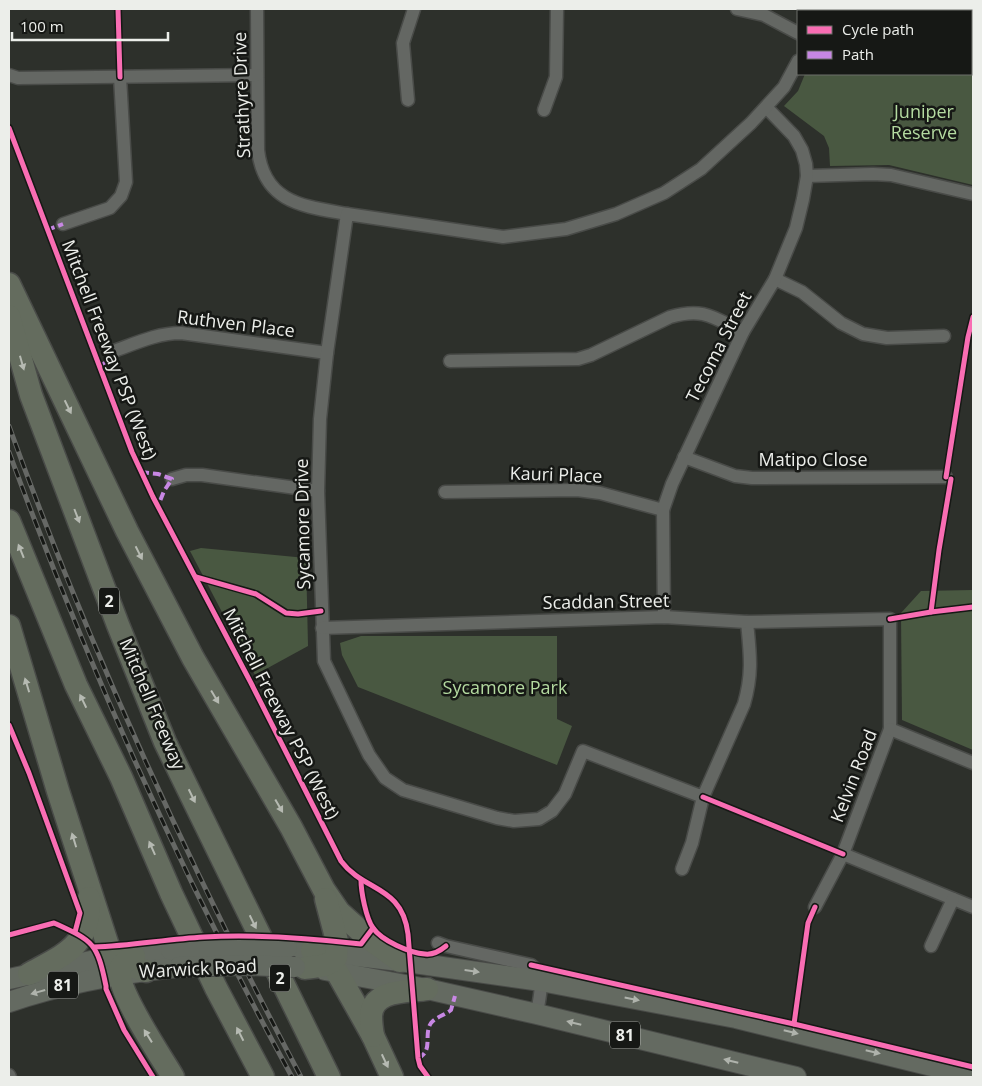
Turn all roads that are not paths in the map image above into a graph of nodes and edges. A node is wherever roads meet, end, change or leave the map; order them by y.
1 (257, 9) edge
2 (414, 9) edge
3 (557, 9) edge
4 (737, 9) edge
5 (797, 32) edge
6 (797, 63) edge
7 (9, 75) edge
8 (256, 75) junction
9 (120, 76) junction
10 (408, 100) dead end
11 (766, 107) junction
12 (544, 110) dead end
13 (807, 176) junction
14 (973, 194) edge
15 (346, 214) junction
16 (63, 224) dead end
17 (776, 279) junction
18 (9, 284) edge
19 (9, 316) edge
20 (743, 332) junction
21 (944, 336) dead end
22 (114, 351) dead end
23 (327, 353) junction
24 (450, 361) dead end
25 (684, 457) junction
26 (946, 477) dead end
27 (172, 479) dead end
28 (318, 491) junction
29 (445, 492) dead end
30 (663, 510) junction
31 (9, 521) edge
32 (664, 617) junction
33 (890, 619) joint
34 (747, 622) junction
35 (9, 626) edge
36 (322, 628) junction
37 (890, 729) junction
38 (973, 763) edge
39 (704, 797) junction
40 (843, 854) junction
41 (682, 870) dead end
42 (88, 887) junction
43 (324, 890) junction
44 (952, 899) junction
45 (815, 907) dead end
46 (973, 907) edge
47 (931, 946) dead end
48 (175, 959) junction
49 (400, 961) junction
50 (304, 962) junction
51 (335, 963) junction
52 (128, 964) junction
53 (441, 967) junction
54 (19, 976) edge
55 (541, 981) junction
56 (427, 989) junction
57 (9, 1002) edge
58 (537, 1014) junction
59 (373, 1036) junction
60 (933, 1072) edge
61 (973, 1076) edge
62 (173, 1077) edge
63 (263, 1077) edge
64 (329, 1077) edge
65 (392, 1077) edge
66 (796, 1077) edge

1 - 8 street, Strathyre Drive
2 - 10 street
3 - 12 street
4 - 5 street
6 - 11 street
7 - 9 street
8 - 9 street
8 - 15 street, Strathyre Drive
9 - 16 street
11 - 13 street, Tecoma Street
11 - 15 street
13 - 14 street
13 - 17 street, Tecoma Street
15 - 23 street, Sycamore Drive
17 - 20 street, Tecoma Street
17 - 21 street
18 -> 43 highway
19 -> 64 highway, Mitchell Freeway / 2
20 - 24 street
20 - 25 street, Tecoma Street
22 - 23 street, Ruthven Place
23 - 28 street, Sycamore Drive
25 - 26 street, Matipo Close
25 - 30 street, Tecoma Street
27 - 28 street
28 - 36 street, Sycamore Drive
29 - 30 street, Kauri Place
30 - 32 street, Tecoma Street
63 -> 31 highway
32 - 34 street, Scaddan Street
32 - 36 street, Scaddan Street
33 - 34 street, Scaddan Street
33 - 37 street, Kelvin Road
34 - 39 street
42 -> 35 highway
36 - 39 street, Sycamore Drive
37 - 38 street
37 - 40 street, Kelvin Road
39 - 41 street
40 - 44 street
40 - 45 street, Kelvin Road
42 - 52 highway
42 - 54 highway
43 - 49 highway
43 - 51 highway
44 - 46 street
44 - 47 street
48 - 50 main road, Warwick Road / 81, bridge
48 - 50 main road, Warwick Road / 81, bridge
48 - 52 main road, Warwick Road / 81
49 - 51 main road, 81
49 - 53 main road, 81
50 - 51 highway
51 - 56 main road, 81
51 - 59 highway
52 - 54 main road, Warwick Road / 81
52 -> 57 main road, Warwick Road / 81
62 -> 52 highway
53 -> 55 main road, 81
53 - 55 street
55 - 58 street
55 -> 60 main road, 81
56 - 58 main road, 81
56 - 59 highway
66 -> 58 main road, 81
59 -> 65 highway
60 - 61 main road, 81

